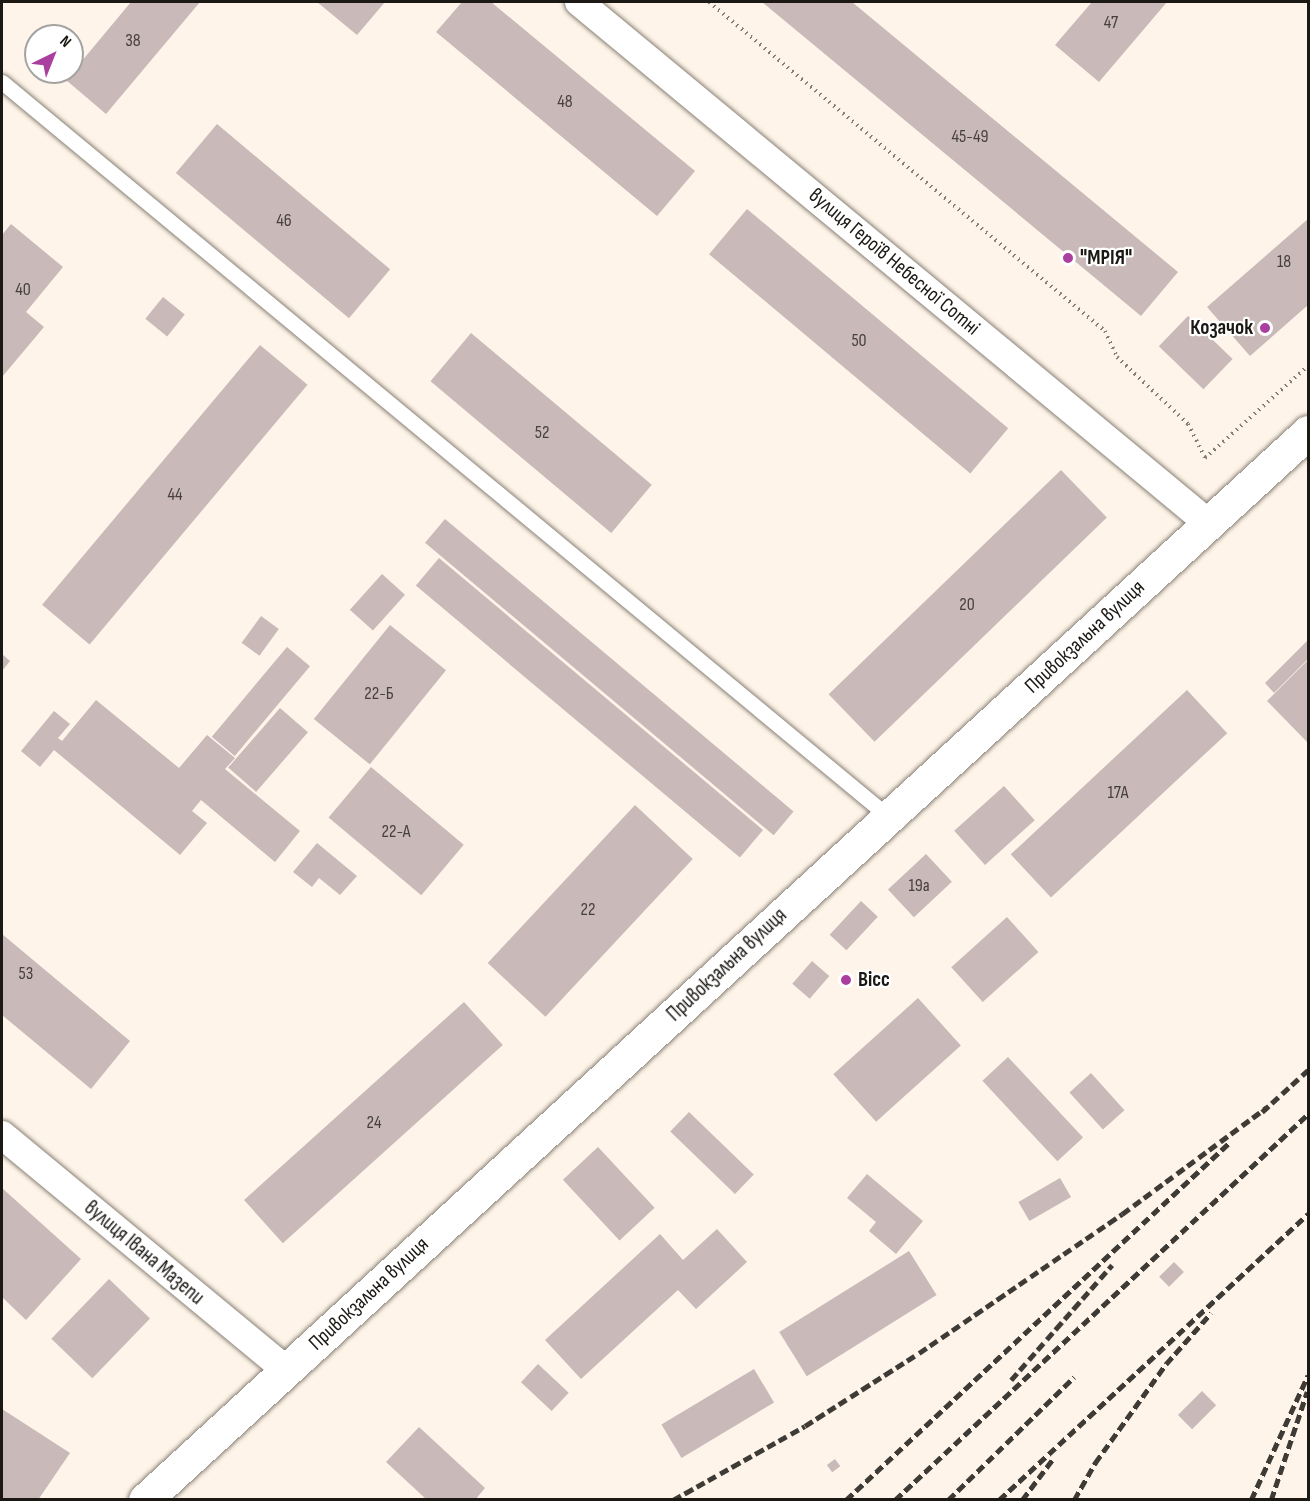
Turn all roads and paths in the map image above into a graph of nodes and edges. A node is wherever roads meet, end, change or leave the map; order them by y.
1 (579, 2) edge
2 (709, 2) edge
3 (2, 82) edge
4 (1308, 366) edge
5 (1308, 432) edge
6 (1208, 523) junction
7 (889, 817) junction
8 (2, 1135) edge
9 (286, 1370) junction
10 (145, 1500) edge

1 - 6 street, вулиця Героїв Небесної Сотні
2 - 4 path
3 - 7 lane
5 - 6 main road, Привокзальна вулиця
6 - 7 main road, Привокзальна вулиця
7 - 9 main road, Привокзальна вулиця
8 - 9 street, вулиця Івана Мазепи
9 - 10 main road, Привокзальна вулиця

